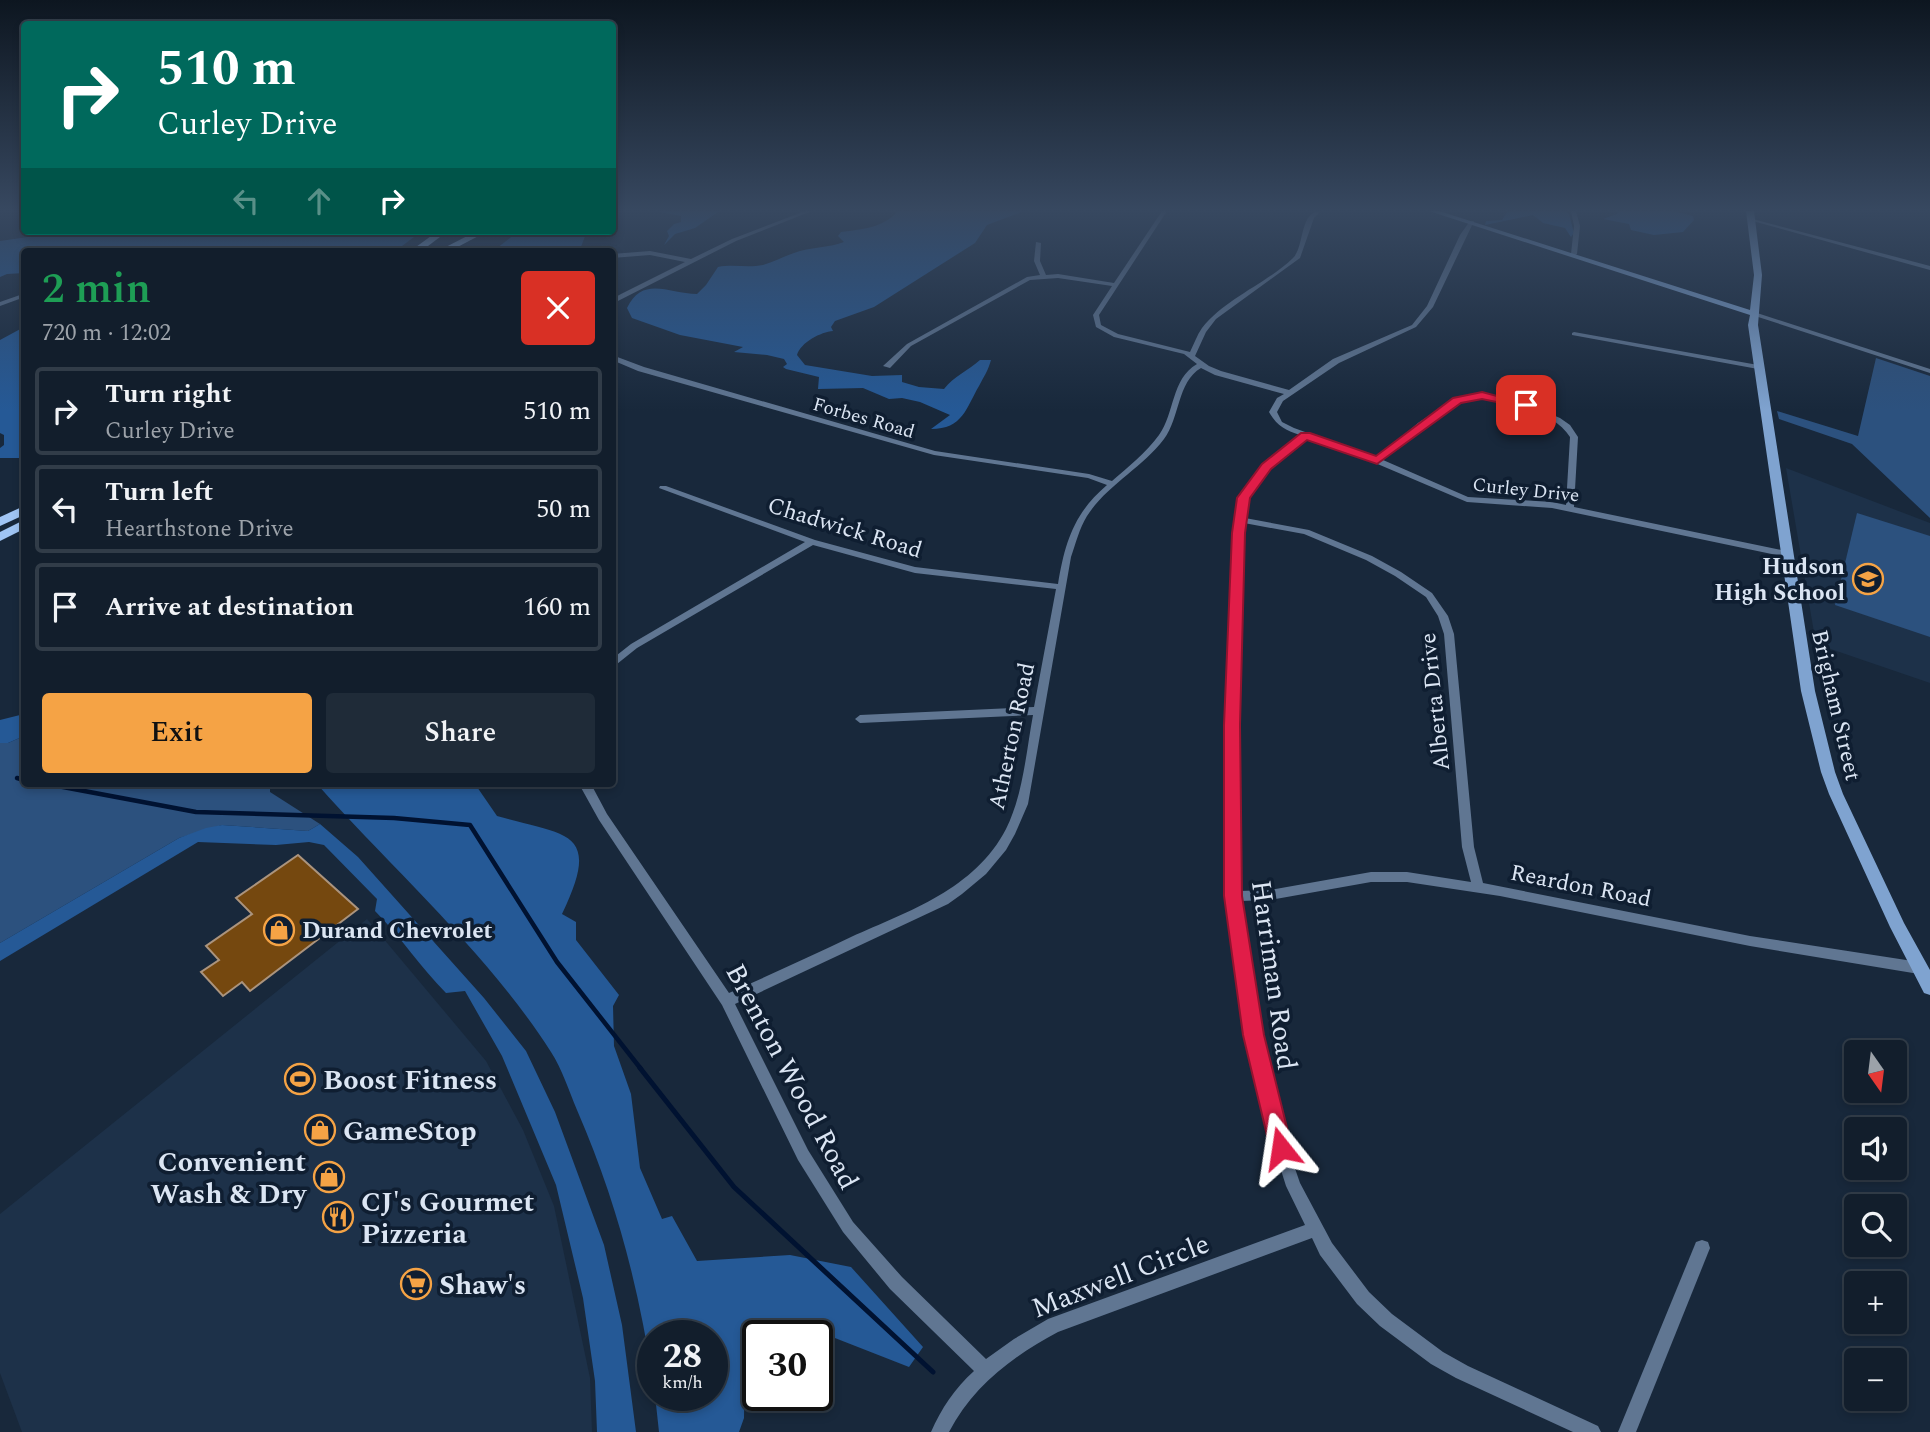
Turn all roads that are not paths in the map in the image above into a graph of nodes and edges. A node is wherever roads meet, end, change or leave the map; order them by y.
1 (659, 278) edge
2 (1033, 278) edge
3 (1064, 278) edge
4 (1121, 278) edge
5 (1269, 278) edge
6 (1443, 278) edge
7 (1645, 278) edge
8 (1756, 278) edge
9 (1116, 285) junction
10 (20, 297) dead end
11 (616, 300) edge
12 (1718, 302) junction
13 (0, 304) edge
14 (1755, 307) junction
15 (1753, 330) junction
16 (1574, 334) dead end
17 (1192, 356) junction
18 (616, 359) edge
19 (1202, 364) junction
20 (887, 366) dead end
21 (1759, 367) junction
22 (1930, 371) edge
23 (1290, 393) junction
24 (1305, 435) junction
25 (1377, 461) junction
26 (1113, 484) junction
27 (663, 488) dead end
28 (1570, 508) junction
29 (21, 512) edge
30 (1241, 520) junction
31 (0, 522) edge
32 (21, 526) edge
33 (0, 537) edge
34 (812, 542) junction
35 (1786, 554) junction
36 (1061, 587) junction
37 (616, 662) edge
38 (1039, 712) junction
39 (860, 719) dead end
40 (586, 787) edge
41 (1478, 887) junction
42 (1233, 896) junction
43 (1919, 968) junction
44 (1930, 987) edge
45 (727, 1002) junction
46 (1314, 1230) junction
47 (1702, 1248) dead end
48 (985, 1370) junction
49 (940, 1432) edge
50 (1592, 1432) edge
51 (1627, 1432) edge

1 - 11 street
2 - 20 street
3 - 9 street
4 - 9 street
5 - 17 street
6 - 23 street
7 - 12 street
8 - 14 street, Brigham Street
9 - 17 street
10 - 13 street
12 - 14 street
12 - 15 street
14 - 15 street, Brigham Street
14 - 22 street
15 - 21 street, Brigham Street
16 - 21 street
17 - 19 street
18 - 26 street, Forbes Road
19 - 23 street
19 - 26 street, Atherton Road
21 - 35 street, Brigham Street
23 - 24 street, Curley Drive
24 - 25 street, Curley Drive
24 - 30 street, Harriman Road
25 - 28 street, Curley Drive
25 - 28 street
26 - 36 street, Atherton Road
27 - 34 street, Chadwick Road
28 - 35 street, Curley Drive
29 - 31 main road
30 - 41 street, Alberta Drive
30 - 42 street, Harriman Road
32 - 33 main road
34 - 36 street, Chadwick Road
34 - 37 street
35 - 43 street, Brigham Street
36 - 38 street, Atherton Road
38 - 39 street
38 - 45 street, Atherton Road
40 - 45 street, Brenton Wood Road
41 - 42 street, Reardon Road
41 - 43 street, Reardon Road
42 - 46 street, Harriman Road
43 - 44 street, Brigham Street
45 - 48 street, Brenton Wood Road
46 - 48 street, Maxwell Circle
46 - 50 street, Harriman Road
47 - 51 street
48 - 49 street, Maxwell Circle

